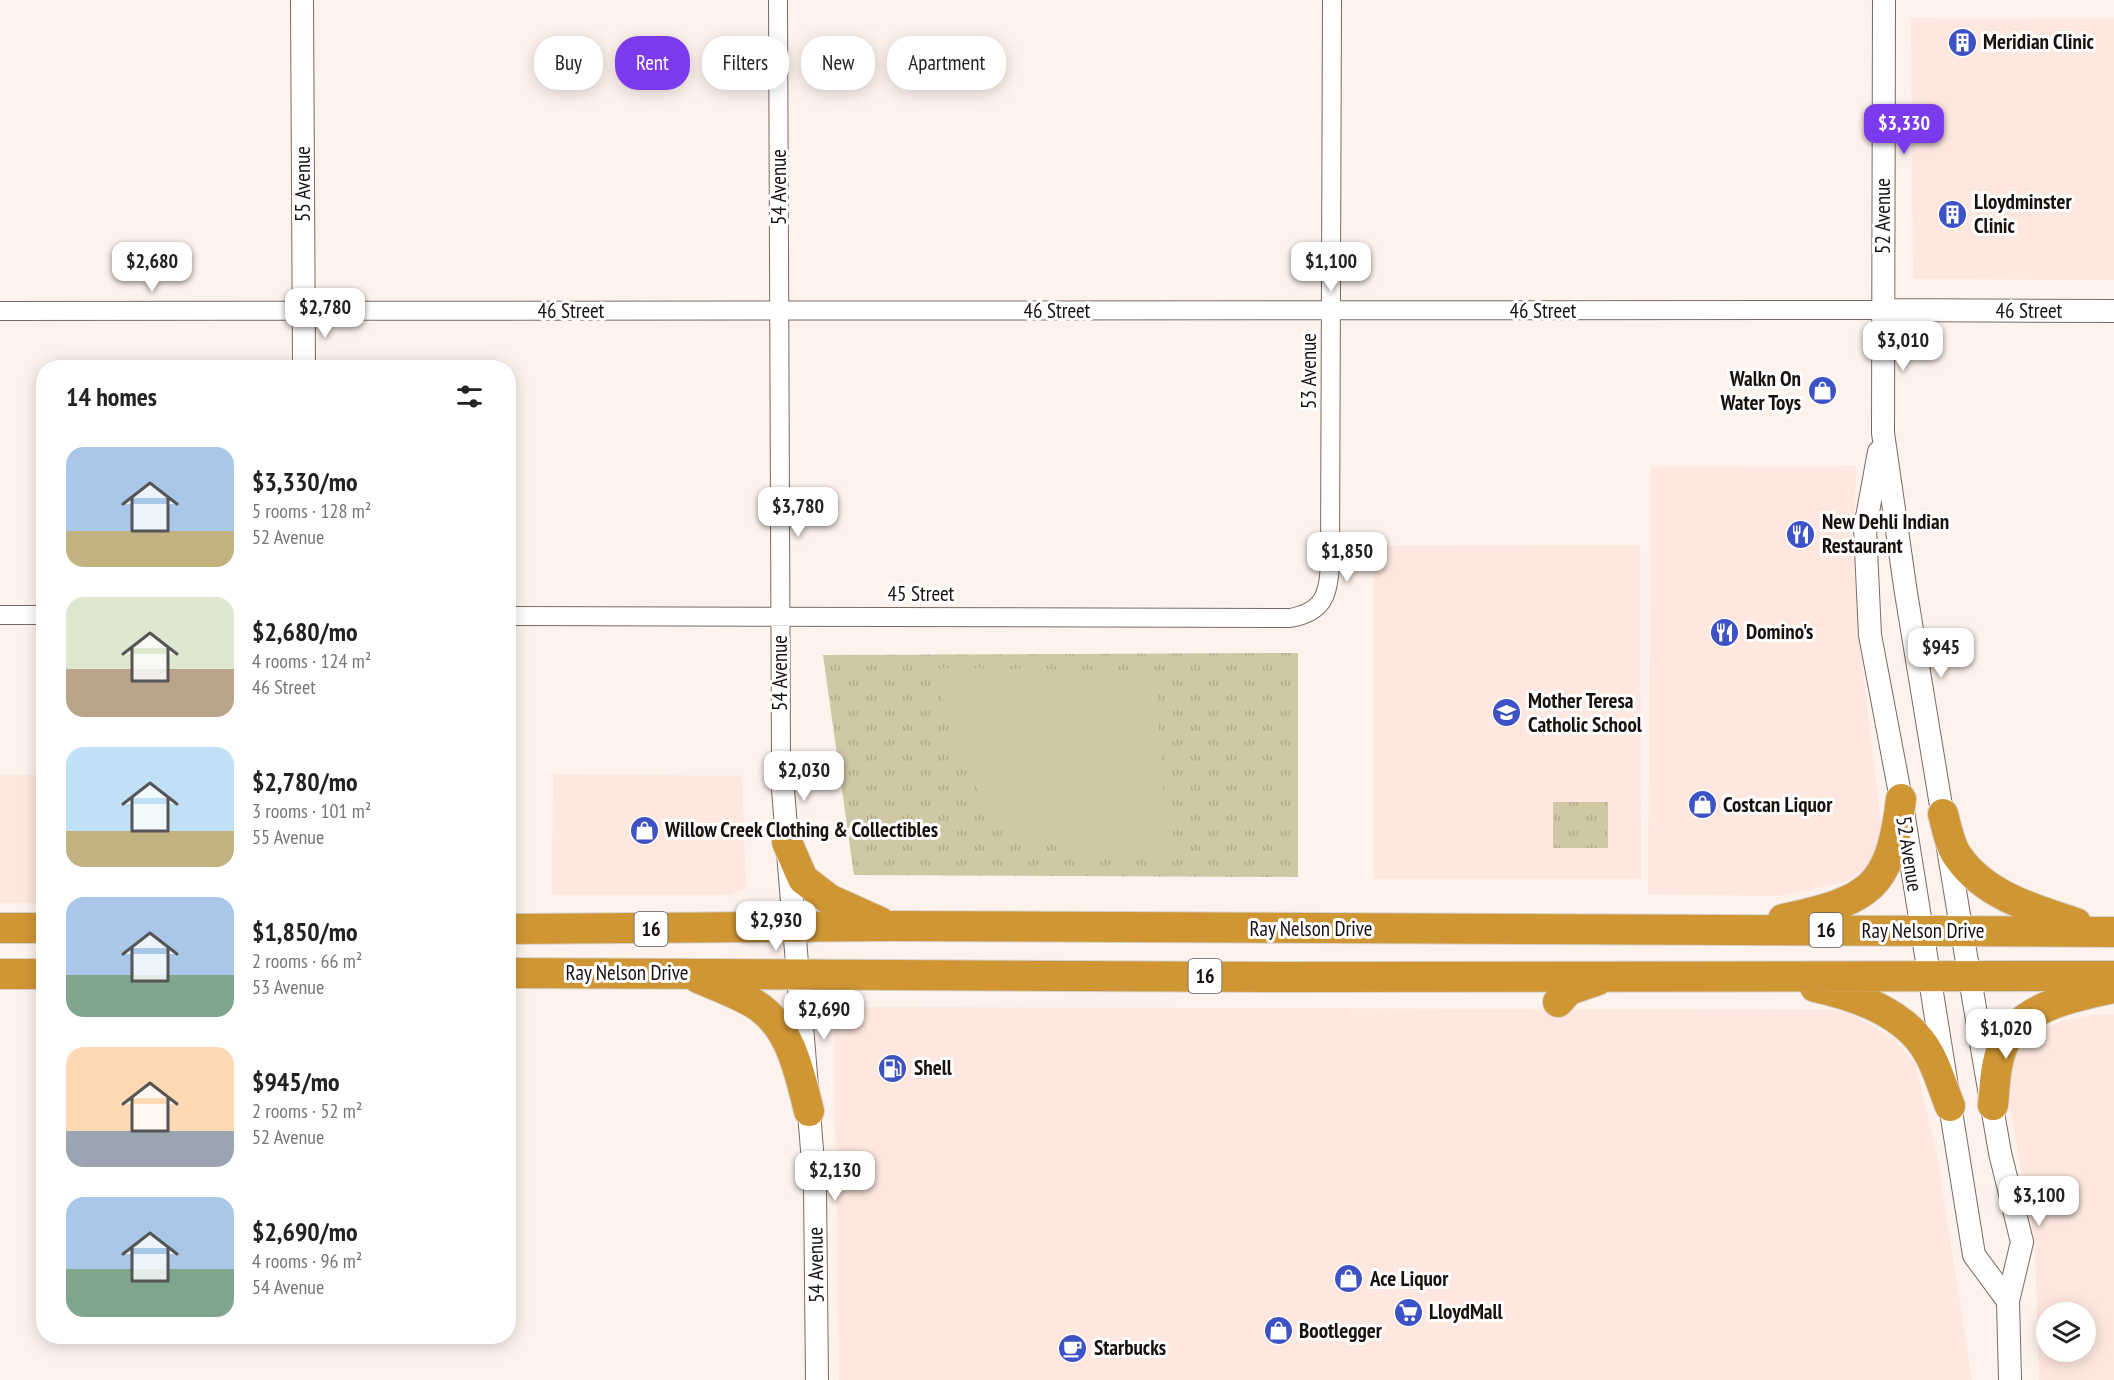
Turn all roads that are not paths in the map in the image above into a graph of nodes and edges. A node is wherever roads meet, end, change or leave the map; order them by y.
1 (302, 0) edge
2 (778, 0) edge
3 (1332, 0) edge
4 (1884, 0) edge
5 (1883, 310) junction
6 (0, 311) edge
7 (304, 311) junction
8 (779, 311) junction
9 (1332, 311) junction
10 (2114, 311) edge
11 (304, 360) edge
12 (1883, 433) junction
13 (1325, 597) joint
14 (0, 615) edge
15 (36, 615) edge
16 (516, 616) edge
17 (780, 617) junction
18 (781, 765) joint
19 (1901, 799) junction
20 (1943, 814) junction
21 (787, 842) junction
22 (891, 926) junction
23 (794, 927) junction
24 (0, 928) edge
25 (36, 928) edge
26 (516, 930) edge
27 (1730, 930) junction
28 (1922, 931) junction
29 (1962, 931) junction
30 (2109, 932) edge
31 (516, 973) edge
32 (687, 973) junction
33 (798, 973) junction
34 (0, 974) edge
35 (36, 974) edge
36 (1759, 975) junction
37 (1612, 976) junction
38 (1928, 976) junction
39 (1970, 976) junction
40 (2114, 976) edge
41 (2114, 988) edge
42 (1558, 1002) dead end
43 (1993, 1105) junction
44 (1950, 1106) junction
45 (809, 1111) junction
46 (2008, 1301) junction
47 (817, 1380) edge
48 (2010, 1380) edge

1 - 7 street, 55 Avenue
2 - 8 street, 54 Avenue
3 - 9 street, 53 Avenue
4 - 5 street, 52 Avenue
5 - 9 street, 46 Street
5 - 10 street, 46 Street
5 - 12 street, 52 Avenue
6 - 7 street, 46 Street
7 - 8 street, 46 Street
7 - 11 street, 55 Avenue
8 - 9 street, 46 Street
8 - 17 street, 54 Avenue
9 - 13 street, 53 Avenue
12 - 19 street, 52 Avenue
12 - 20 street, 52 Avenue
13 - 17 street, 45 Street
14 - 15 street
16 - 17 street, 45 Street
17 - 18 street, 54 Avenue
18 - 21 street, 54 Avenue
19 - 27 highway
19 - 28 street, 52 Avenue
20 - 29 street, 52 Avenue
20 - 30 highway
21 - 22 highway
21 - 23 street, 54 Avenue
22 - 23 highway, Ray Nelson Drive / 16
22 - 27 highway, Ray Nelson Drive / 16
23 - 26 highway, Ray Nelson Drive / 16
23 - 33 street, 54 Avenue
24 - 25 highway
27 - 28 highway, Ray Nelson Drive / 16
28 - 29 highway, Ray Nelson Drive / 16
28 - 38 street, 52 Avenue
29 - 30 highway, Ray Nelson Drive / 16
29 - 39 street, 52 Avenue
31 - 32 highway, Ray Nelson Drive / 16
32 - 33 highway, Ray Nelson Drive / 16
32 - 45 highway
33 - 37 highway, Ray Nelson Drive / 16
33 - 45 street, 54 Avenue
34 - 35 highway
36 - 37 highway, Ray Nelson Drive / 16
36 - 38 highway, Ray Nelson Drive / 16
36 - 44 highway
37 - 42 highway
38 - 39 highway, Ray Nelson Drive / 16
38 - 44 street, 52 Avenue
39 - 40 highway, Ray Nelson Drive / 16
39 - 43 street, 52 Avenue
41 - 43 highway
43 - 46 street, 52 Avenue
44 - 46 street, 52 Avenue
45 - 47 street, 54 Avenue
46 - 48 street, 52 Avenue

